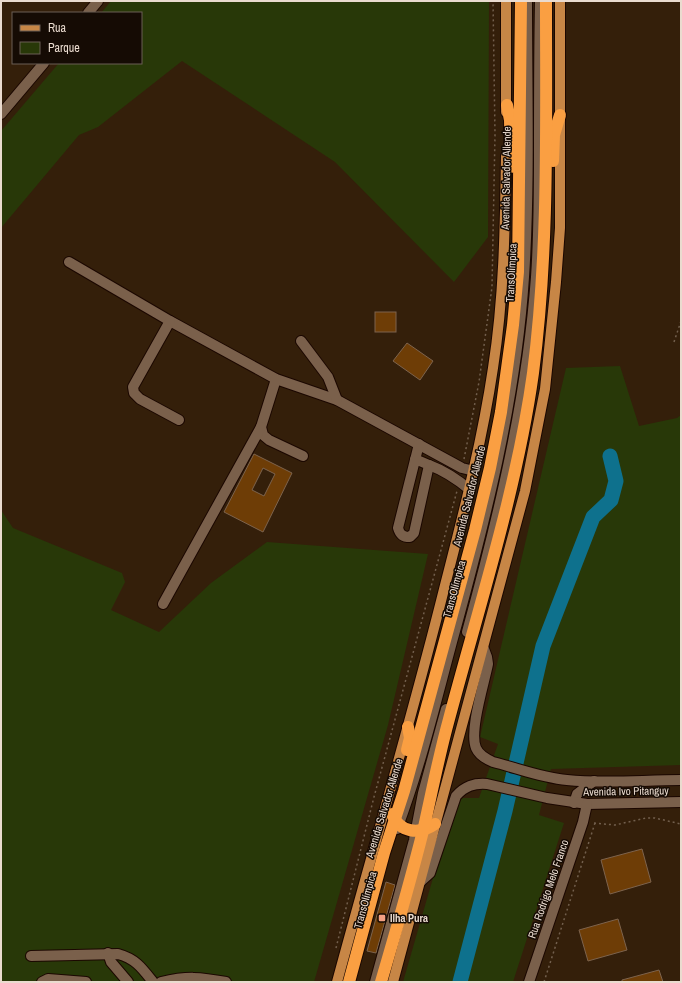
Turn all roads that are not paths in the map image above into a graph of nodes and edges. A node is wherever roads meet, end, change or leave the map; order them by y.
1 (98, 1) edge
2 (506, 1) edge
3 (521, 1) edge
4 (527, 1) edge
5 (540, 1) edge
6 (546, 1) edge
7 (560, 1) edge
8 (89, 12) edge
9 (43, 64) edge
10 (507, 105) junction
11 (1, 114) edge
12 (560, 115) junction
13 (544, 237) junction
14 (70, 262) dead end
15 (518, 272) junction
16 (170, 321) junction
17 (301, 341) dead end
18 (276, 379) junction
19 (336, 400) junction
20 (179, 420) dead end
21 (261, 427) junction
22 (419, 444) junction
23 (303, 456) dead end
24 (415, 459) junction
25 (429, 465) junction
26 (474, 471) junction
27 (470, 490) junction
28 (163, 604) dead end
29 (484, 649) junction
30 (408, 728) junction
31 (681, 780) edge
32 (594, 781) junction
33 (681, 802) edge
34 (574, 803) junction
35 (587, 804) junction
36 (397, 822) junction
37 (435, 824) junction
38 (419, 831) junction
39 (420, 882) junction
40 (108, 954) junction
41 (31, 956) dead end
42 (42, 982) edge
43 (86, 982) edge
44 (128, 982) edge
45 (153, 982) edge
46 (161, 982) edge
47 (226, 982) edge
48 (337, 982) edge
49 (349, 982) edge
50 (355, 982) edge
51 (375, 982) edge
52 (381, 982) edge
53 (393, 982) edge
54 (529, 982) edge

1 - 8 street
2 - 10 main road, Avenida Salvador Allende
3 - 15 highway, Avenida Salvador Allende
4 - 36 street, TransOlímpica
5 - 38 street
6 - 13 highway
7 - 12 main road
9 - 11 street
10 - 15 highway
10 - 26 main road, Avenida Salvador Allende
12 - 13 highway
12 - 29 main road
13 - 38 highway
14 - 16 street
15 - 36 highway, Avenida Salvador Allende
16 - 18 street
16 - 20 street
17 - 19 street
18 - 19 street
18 - 21 street
19 - 22 street
21 - 23 street
21 - 28 street
22 - 24 street
22 - 26 street
24 - 25 street
24 - 25 street
25 - 27 street
26 - 27 main road, Avenida Salvador Allende
27 - 30 main road, Avenida Salvador Allende
29 - 32 street, Avenida Ivo Pitanguy
29 - 37 main road
30 - 36 highway
30 - 48 main road, Avenida Salvador Allende
31 - 32 street, Avenida Ivo Pitanguy
32 - 34 street
33 - 35 street, Avenida Ivo Pitanguy
34 - 35 street, Avenida Ivo Pitanguy
34 - 39 street, Avenida Ivo Pitanguy
35 - 54 street, Rua Rodrigo Melo Franco
36 - 38 highway
36 - 49 highway, Avenida Salvador Allende
36 - 50 street, TransOlímpica
37 - 38 highway
37 - 39 main road
38 - 51 street
38 - 52 highway
39 - 53 main road
40 - 41 street
40 - 44 street
40 - 45 street
42 - 43 street
46 - 47 street

